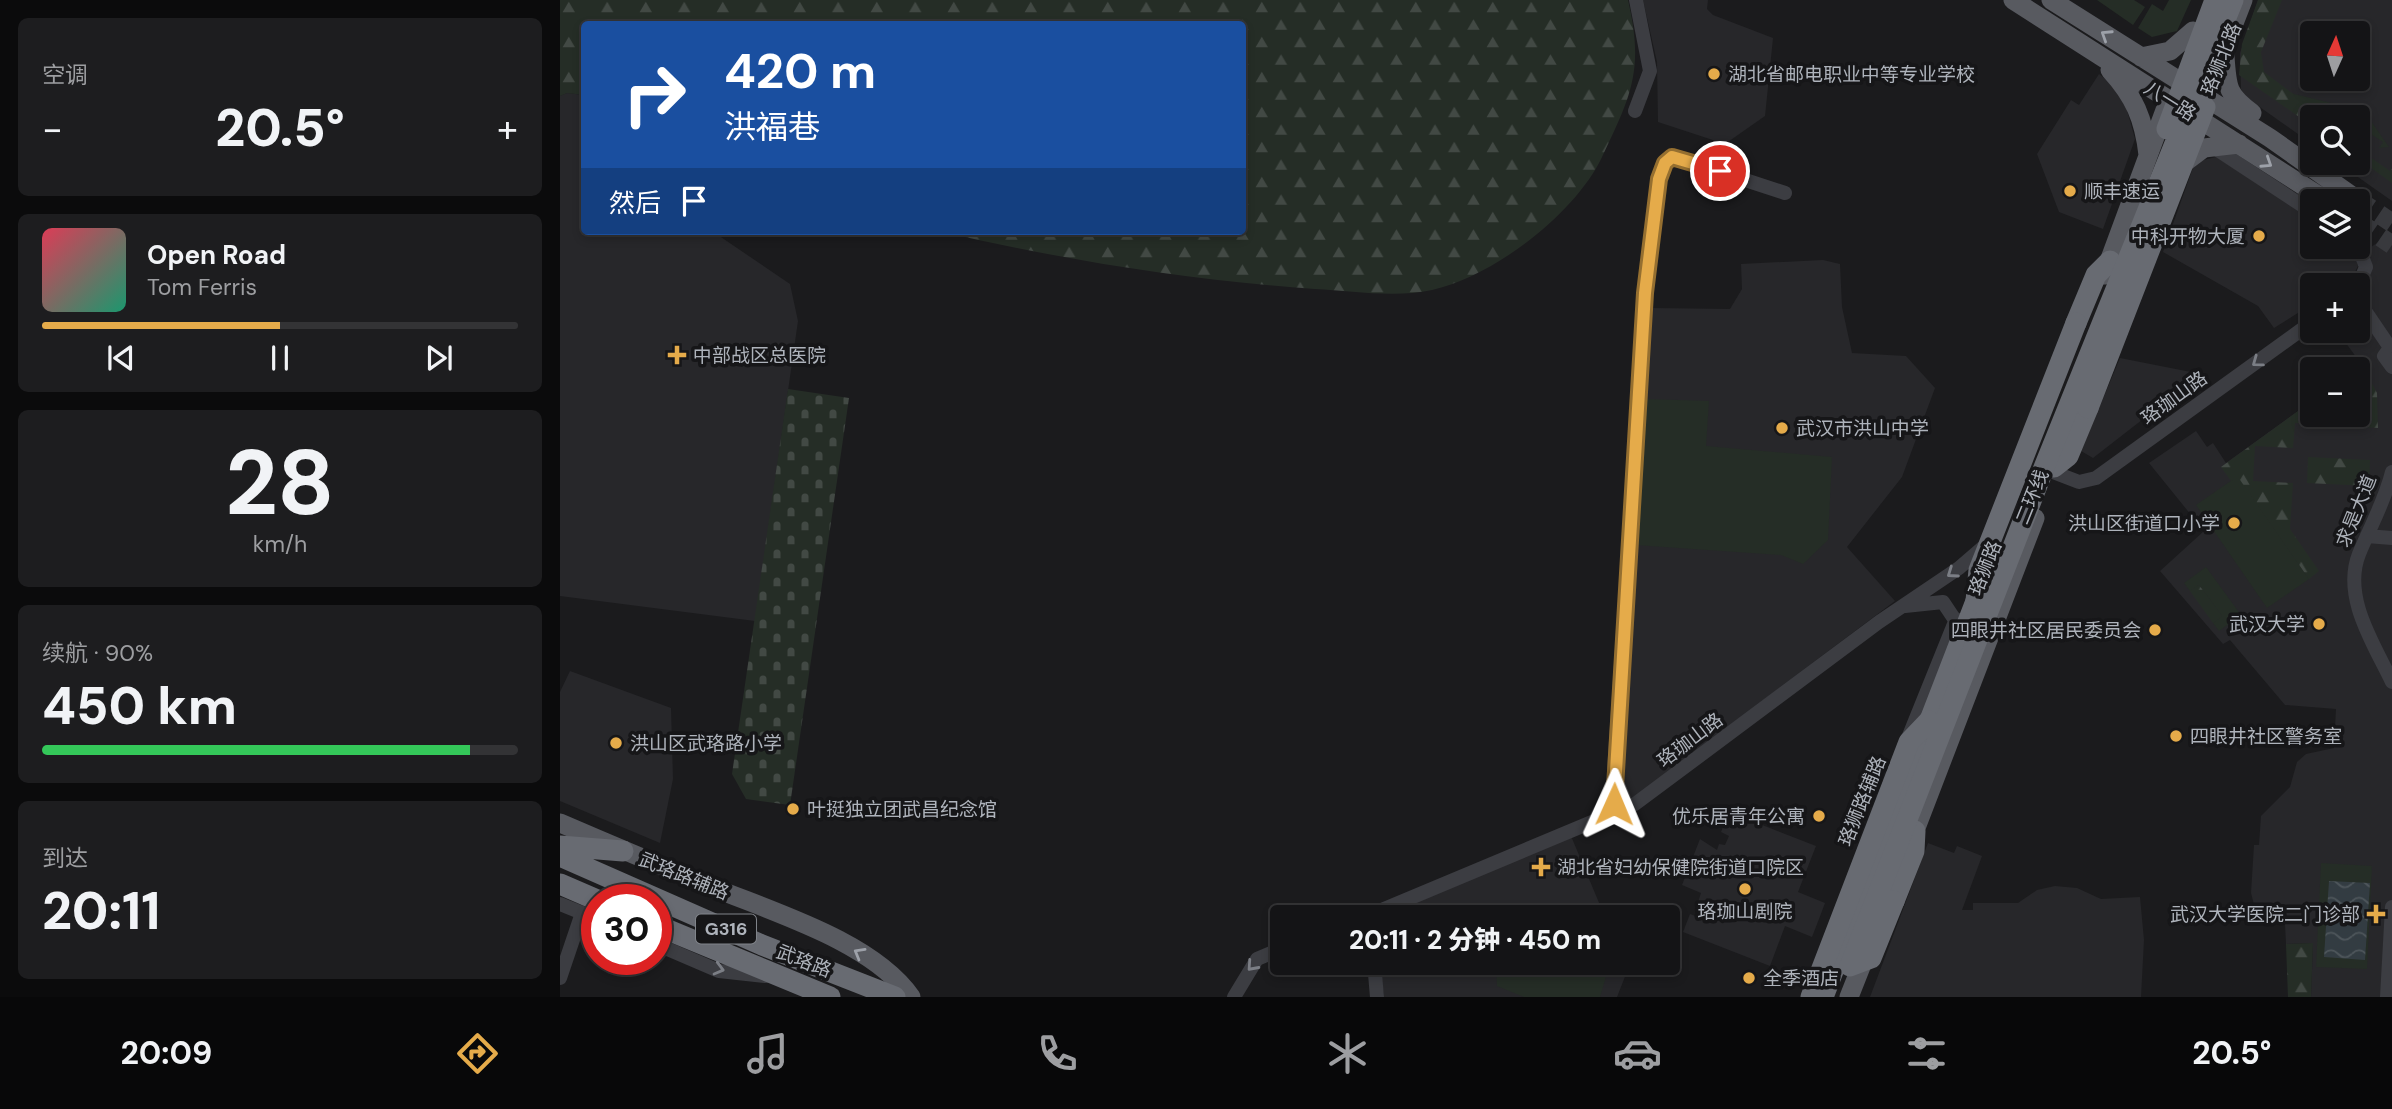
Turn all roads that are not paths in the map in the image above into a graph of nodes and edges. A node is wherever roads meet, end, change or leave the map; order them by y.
1 (1636, 0) edge
2 (2013, 0) edge
3 (2051, 0) edge
4 (2204, 0) edge
5 (2215, 0) edge
6 (2234, 0) edge
7 (2243, 0) edge
8 (2223, 27) junction
9 (2193, 31) junction
10 (2072, 38) junction
11 (2224, 52) junction
12 (2141, 57) junction
13 (2176, 79) junction
14 (2206, 97) junction
15 (2168, 100) junction
16 (1635, 111) dead end
17 (2197, 118) junction
18 (2270, 138) junction
19 (2239, 144) junction
20 (2213, 147) junction
21 (2149, 158) junction
22 (2177, 169) junction
23 (2308, 189) edge
24 (2342, 189) edge
25 (1785, 193) dead end
26 (2300, 204) edge
27 (2110, 261) junction
28 (2370, 318) edge
29 (2370, 323) edge
30 (2300, 331) edge
31 (2389, 347) edge
32 (2392, 368) edge
33 (2053, 470) junction
34 (2392, 472) edge
35 (1999, 533) junction
36 (2367, 536) junction
37 (2392, 538) edge
38 (1976, 601) junction
39 (1900, 607) junction
40 (1958, 624) junction
41 (2392, 682) edge
42 (1929, 722) junction
43 (1615, 814) junction
44 (560, 823) edge
45 (1915, 831) junction
46 (560, 846) edge
47 (623, 851) junction
48 (560, 856) edge
49 (560, 884) edge
50 (581, 900) edge
51 (560, 904) edge
52 (581, 905) edge
53 (1399, 905) edge
54 (2392, 907) edge
55 (581, 926) edge
56 (672, 932) edge
57 (672, 951) edge
58 (1270, 953) edge
59 (1850, 966) junction
60 (1375, 975) edge
61 (560, 978) edge
62 (785, 979) junction
63 (830, 997) edge
64 (895, 997) edge
65 (911, 997) edge
66 (1234, 997) edge
67 (1377, 997) edge
68 (1804, 997) edge
69 (1811, 997) edge
70 (1821, 997) edge
71 (1839, 997) edge
72 (1849, 997) edge
73 (2386, 997) edge

1 - 16 street
2 - 10 main road, 八一路
12 -> 3 main road, 八一路
4 - 9 main road, 珞狮北路
5 - 38 highway, 二环线, bridge
6 - 8 highway, 二环线, bridge
7 - 11 main road, 珞狮北路
8 - 33 highway, bridge
8 - 59 highway, 二环线, bridge
9 - 12 main road
9 - 13 main road, 珞狮北路
10 - 15 main road, 八一路
10 - 21 main road
11 - 14 main road, 珞狮北路
11 - 18 main road
12 - 13 main road, 八一路
13 - 14 main road, 八一路
13 - 15 main road, 珞狮北路
14 - 17 main road, 珞狮北路
14 - 18 main road, 八一路
15 - 17 main road, 八一路
15 - 21 main road, 珞狮路
17 - 19 main road, 八一路
17 - 22 main road, 珞狮路
18 - 24 main road, 八一路
19 - 20 main road
19 -> 23 main road, 八一路
20 - 22 main road
20 - 26 street
21 - 27 main road, 珞狮路
22 - 33 main road, 珞狮路
25 - 43 street
27 - 35 main road, 珞狮路
27 - 38 highway, bridge
28 - 31 street
29 - 31 street
30 -> 33 street, 珞珈山路
31 - 32 street
33 - 45 main road, 珞狮路
34 - 36 street, 求是大道
35 -> 39 street, 珞珈山路
35 - 40 main road, 珞狮路
36 - 37 street
36 - 41 street, 求是大道
38 - 42 highway, 二环线
39 - 40 street, 珞珈山路
39 - 43 street, 珞珈山路
40 - 68 street, 珞狮路辅路
40 - 70 main road, 珞狮路
42 - 69 highway, bridge
42 - 70 highway, 二环线
43 - 53 street, 珞珈山路
44 - 47 main road, 武珞路辅路
45 - 59 highway, bridge
45 - 72 main road, 珞狮路
46 - 47 highway
65 -> 47 main road, 武珞路辅路
48 - 64 highway, 武珞路 / G316
49 - 50 highway
51 - 52 street
54 - 73 street
55 - 61 street
56 - 62 highway, 武珞路 / G316
57 -> 62 street
58 -> 66 street
59 - 71 highway, 二环线
60 - 67 street
62 - 63 highway, 武珞路 / G316

